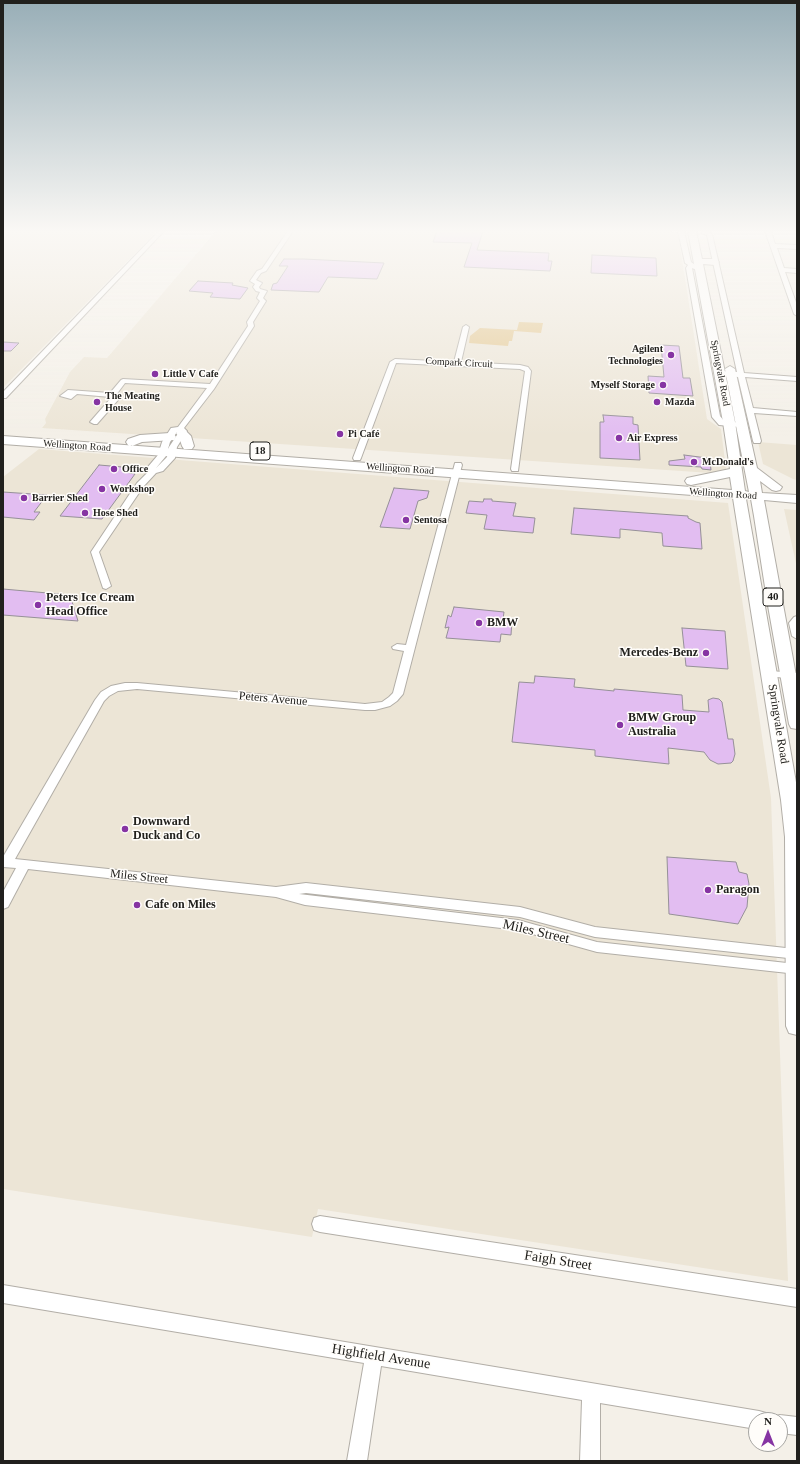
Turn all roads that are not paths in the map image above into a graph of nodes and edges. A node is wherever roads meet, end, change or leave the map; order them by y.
1 (96, 299) edge
2 (261, 299) edge
3 (710, 299) edge
4 (710, 299) edge
5 (716, 299) edge
6 (792, 299) edge
7 (695, 302) joint
8 (711, 303) junction
9 (797, 314) edge
10 (724, 319) junction
11 (466, 326) dead end
12 (457, 363) junction
13 (719, 373) junction
14 (736, 374) junction
15 (797, 379) edge
16 (211, 388) junction
17 (75, 392) dead end
18 (112, 395) junction
19 (3, 396) edge
20 (749, 410) junction
21 (797, 414) edge
22 (94, 422) dead end
23 (729, 425) junction
24 (742, 425) junction
25 (181, 431) junction
26 (3, 433) edge
27 (753, 438) junction
28 (3, 440) edge
29 (188, 446) junction
30 (165, 454) junction
31 (357, 458) junction
32 (457, 469) junction
33 (515, 469) junction
34 (752, 470) junction
35 (738, 484) junction
36 (776, 487) junction
37 (797, 488) edge
38 (717, 494) junction
39 (757, 497) junction
40 (797, 499) edge
41 (797, 503) edge
42 (742, 514) junction
43 (106, 586) dead end
44 (796, 621) edge
45 (797, 636) edge
46 (398, 647) dead end
47 (410, 648) junction
48 (785, 675) edge
49 (797, 724) edge
50 (5, 862) edge
51 (25, 864) junction
52 (3, 904) edge
53 (519, 918) junction
54 (712, 944) junction
55 (713, 960) junction
56 (796, 962) edge
57 (797, 1026) edge
58 (320, 1224) dead end
59 (3, 1294) edge
60 (797, 1298) edge
61 (374, 1356) junction
62 (591, 1392) junction
63 (748, 1418) edge
64 (358, 1461) edge
65 (590, 1461) edge

1 - 19 street
2 - 16 street
3 - 8 highway, Springvale Road / 40
4 - 8 highway, Springvale Road / 40
5 - 10 street
6 - 9 street
7 - 8 highway
7 - 23 street, Springvale Road
8 - 10 highway, Springvale Road / 40
8 - 13 highway, Springvale Road / 40
10 - 14 highway, Springvale Road / 40
11 - 12 street
12 - 31 street, Compark Circuit
12 - 33 street, Compark Circuit
13 - 14 street
13 - 23 highway, Springvale Road / 40
14 - 15 street
14 - 20 street
14 - 24 highway, Springvale Road / 40
16 - 18 street
16 - 25 street
17 - 18 street
18 - 22 street
20 - 21 street
20 - 27 street
23 - 24 street
23 - 35 highway, Springvale Road / 40
24 - 27 highway, Springvale Road / 40
25 - 29 highway
25 - 30 street
26 - 30 highway, Wellington Road / 18
27 - 34 highway, Springvale Road / 40
28 - 30 highway, Wellington Road
29 - 30 highway, Wellington Road / 18
29 - 31 highway, Wellington Road / 18
30 - 32 highway, Wellington Road / 18
30 - 43 street
31 - 32 highway, Wellington Road / 18
32 - 33 highway, Wellington Road / 18
32 - 38 highway, Wellington Road / 18
32 - 47 street, Peters Avenue
33 - 35 highway, Wellington Road / 18
34 - 36 highway
34 - 39 highway, Springvale Road / 40
35 - 38 highway, Wellington Road / 18
35 - 39 highway, Wellington Road / 18
35 - 42 highway, Springvale Road / 40
36 - 37 highway, Wellington Road / 18
36 - 39 highway, Wellington Road / 18
38 - 42 highway
39 - 40 highway, Wellington Road / 18
39 - 41 highway
39 - 48 highway, Springvale Road / 40
42 - 48 highway, Springvale Road / 40
44 - 45 street
46 - 47 street
47 - 50 street, Peters Avenue
48 - 49 highway, Springvale Road / 40
48 - 56 highway, Springvale Road / 40
50 - 51 street, Miles Street
51 - 52 street
51 - 53 street, Miles Street
53 - 54 street, Miles Street
53 - 55 street, Miles Street
54 - 55 street
54 - 56 street, Miles Street
55 - 56 street, Miles Street
56 - 57 highway, Springvale Road / 40
58 - 60 street, Faigh Street
59 - 61 street, Highfield Avenue
61 - 62 street, Highfield Avenue
61 - 64 street
62 - 63 street, Highfield Avenue
62 - 65 street

